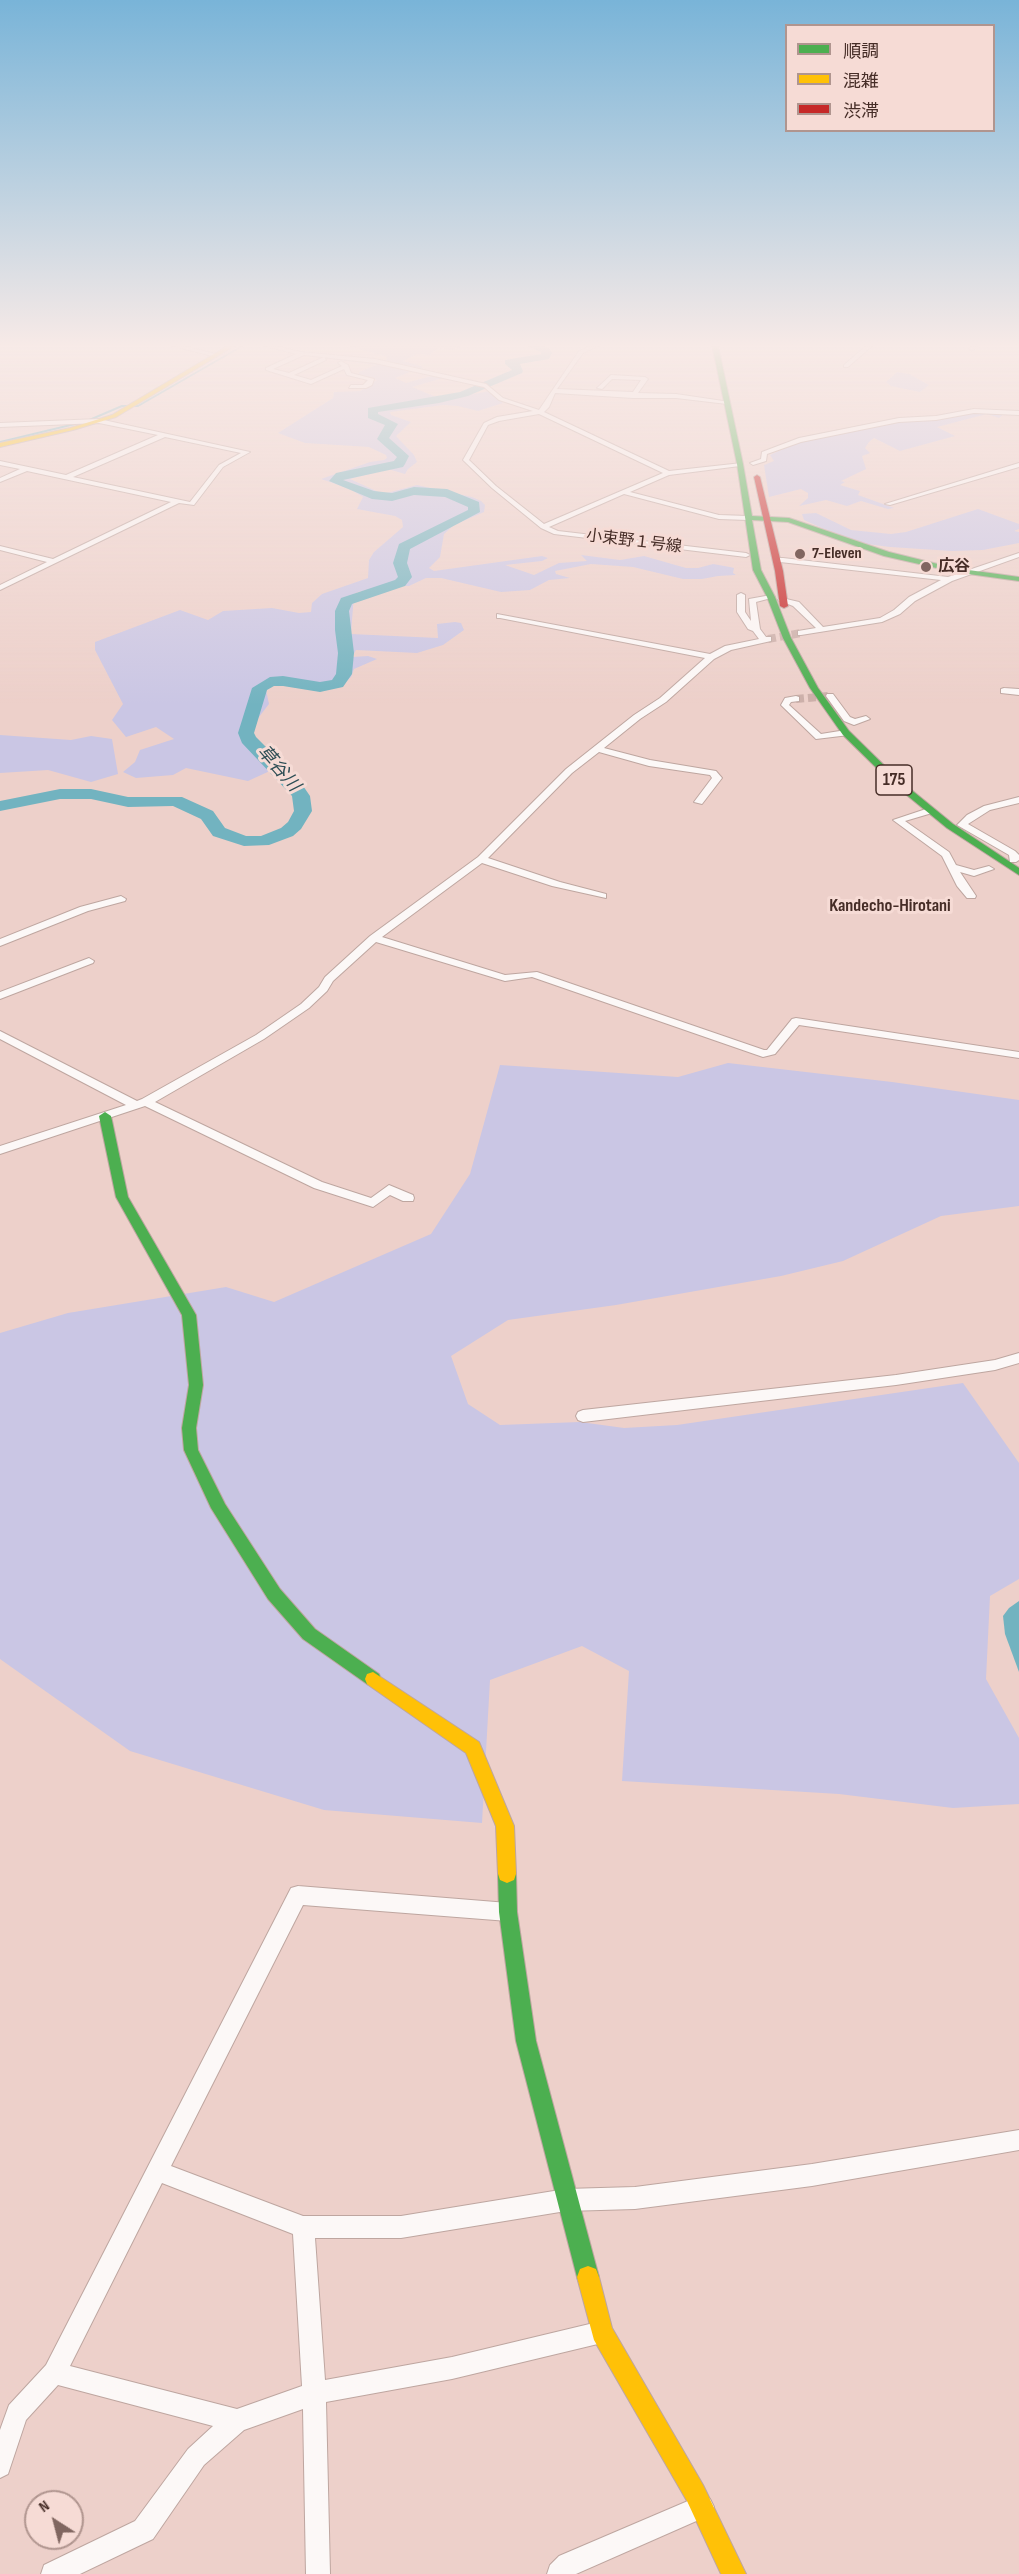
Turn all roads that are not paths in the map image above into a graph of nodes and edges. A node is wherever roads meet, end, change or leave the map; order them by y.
1 (11, 465) edge
2 (94, 465) edge
3 (223, 465) edge
4 (471, 465) edge
5 (651, 465) edge
6 (715, 465) edge
7 (752, 465) edge
8 (754, 465) edge
9 (1019, 465) edge
10 (26, 468) junction
11 (668, 473) junction
12 (67, 477) junction
13 (0, 480) edge
14 (623, 492) junction
15 (178, 501) junction
16 (888, 504) dead end
17 (748, 518) junction
18 (767, 519) junction
19 (543, 527) junction
20 (0, 548) edge
21 (1019, 549) edge
22 (746, 555) dead end
23 (1019, 555) edge
24 (1005, 559) junction
25 (783, 560) dead end
26 (1019, 561) edge
27 (54, 562) junction
28 (967, 572) junction
29 (949, 579) junction
30 (1019, 579) edge
31 (0, 588) edge
32 (741, 595) dead end
33 (777, 598) junction
34 (500, 616) dead end
35 (756, 629) junction
36 (821, 629) junction
37 (801, 633) tunnel mouth
38 (711, 657) junction
39 (1004, 692) dead end
40 (1019, 692) edge
41 (830, 696) dead end
42 (796, 699) dead end
43 (866, 719) dead end
44 (846, 733) junction
45 (598, 749) junction
46 (1019, 800) edge
47 (699, 801) dead end
48 (929, 810) junction
49 (956, 825) junction
50 (481, 859) junction
51 (1016, 866) edge
52 (953, 867) junction
53 (989, 869) dead end
54 (602, 896) dead end
55 (971, 896) dead end
56 (121, 899) dead end
57 (374, 938) junction
58 (0, 943) edge
59 (89, 962) dead end
60 (0, 996) edge
61 (0, 1034) edge
62 (1019, 1055) edge
63 (141, 1103) junction
64 (105, 1116) junction
65 (0, 1150) edge
66 (408, 1198) dead end
67 (1019, 1358) edge
68 (583, 1416) dead end
69 (508, 1912) junction
70 (1019, 2140) edge
71 (157, 2171) junction
72 (566, 2200) junction
73 (303, 2227) junction
74 (602, 2332) junction
75 (54, 2373) junction
76 (314, 2393) junction
77 (237, 2421) junction
78 (0, 2466) edge
79 (702, 2507) junction
80 (53, 2574) edge
81 (318, 2574) edge
82 (559, 2574) edge
83 (734, 2574) edge

1 - 10 street
2 - 12 street
3 - 15 street
4 - 19 street, 小束野１号線
5 - 11 street
6 - 11 street
7 - 17 main road, 175
8 - 18 main road, 175
9 - 16 street
10 - 12 street
10 - 13 street
11 - 14 street
12 - 15 street
14 - 17 street
14 - 19 street
15 - 27 street
17 - 18 main road
17 - 33 main road, 175
18 - 28 main road
18 - 33 main road, 175
19 - 22 street, 小束野１号線
20 - 27 street
21 - 24 street
23 - 24 street
24 - 26 street
24 - 28 street
25 - 29 street
27 - 31 street
28 - 29 street
28 - 30 main road
29 - 36 street
32 - 35 street
33 - 35 street
33 - 36 street
33 - 44 main road, 175
34 - 38 street
35 - 38 street
36 - 37 street
38 - 45 street
39 - 40 street
41 - 43 street
42 - 44 street
44 - 48 main road, 175
45 - 47 street
45 - 50 street
46 - 49 street
48 - 49 main road, 175
48 - 52 street
49 - 51 main road, 175
50 - 54 street
50 - 57 street
52 - 53 street
52 - 55 street
56 - 58 street
57 - 62 street
57 - 63 street
59 - 60 street
61 - 63 street
63 - 64 street
63 - 66 street
64 - 65 street
64 - 69 main road
67 - 68 street
69 - 71 street
69 - 72 main road
70 - 72 street
71 - 73 street
71 - 75 street
72 - 73 street
72 - 74 main road
73 - 76 street
74 - 76 street
74 - 79 main road
75 - 77 street
75 - 78 street
76 - 77 street
76 - 81 street
77 - 80 street
79 - 82 street
79 - 83 main road

